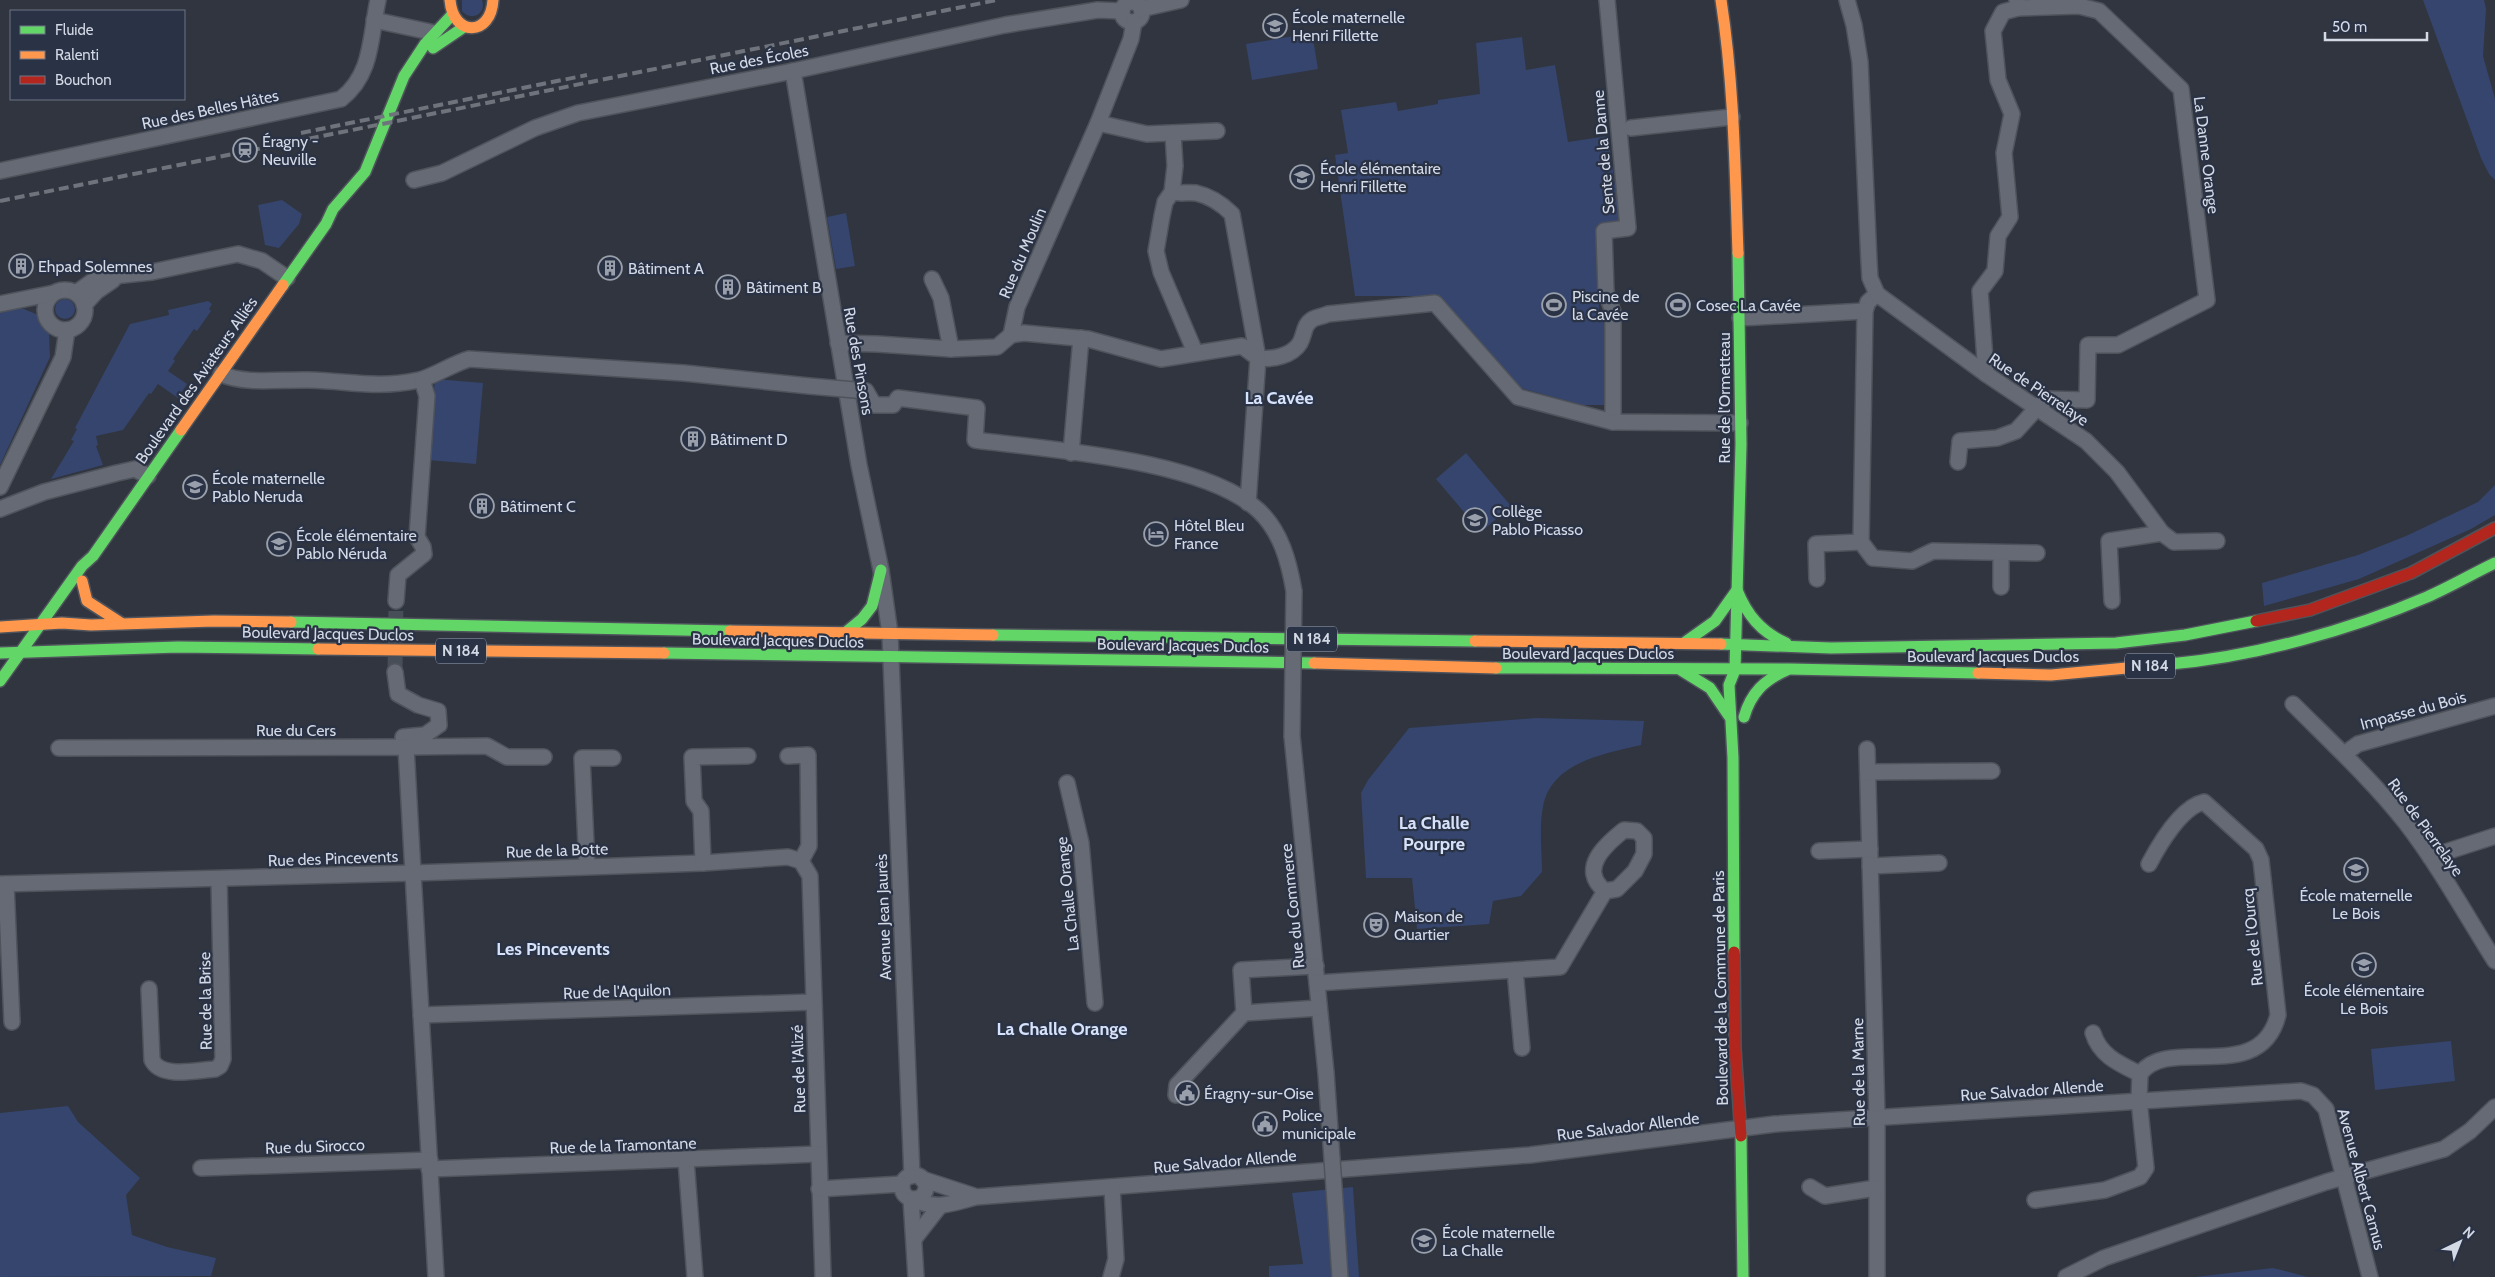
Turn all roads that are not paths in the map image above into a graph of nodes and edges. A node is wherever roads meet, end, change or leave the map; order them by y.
1 (378, 0) edge
2 (450, 0) edge
3 (494, 0) edge
4 (1181, 0) edge
5 (1607, 0) edge
6 (1847, 0) edge
7 (1728, 4) edge
8 (2018, 4) edge
9 (1137, 15) junction
10 (451, 16) junction
11 (374, 20) junction
12 (464, 27) junction
13 (435, 33) junction
14 (1726, 33) junction
15 (793, 71) junction
16 (1732, 116) junction
17 (1098, 123) junction
18 (1631, 128) dead end
19 (1217, 130) dead end
20 (1174, 132) junction
21 (0, 171) edge
22 (414, 180) dead end
23 (1172, 192) junction
24 (326, 224) junction
25 (287, 278) junction
26 (932, 279) dead end
27 (54, 293) junction
28 (1877, 294) junction
29 (80, 299) junction
30 (20, 300) junction
31 (0, 304) edge
32 (1865, 312) junction
33 (46, 315) junction
34 (1740, 318) junction
35 (67, 330) junction
36 (1011, 334) junction
37 (1081, 338) junction
38 (838, 344) junction
39 (950, 350) junction
40 (1195, 352) junction
41 (1258, 358) junction
42 (221, 374) junction
43 (1986, 374) junction
44 (422, 380) junction
45 (2037, 408) junction
46 (1613, 422) junction
47 (1740, 423) junction
48 (1071, 453) junction
49 (1958, 462) dead end
50 (148, 476) junction
51 (0, 487) edge
52 (1248, 503) junction
53 (0, 508) edge
54 (2495, 528) edge
55 (2162, 533) junction
56 (2217, 540) dead end
57 (1861, 542) junction
58 (2001, 553) junction
59 (2037, 553) dead end
60 (93, 556) junction
61 (2495, 564) edge
62 (881, 570) junction
63 (1817, 579) dead end
64 (82, 581) junction
65 (2001, 588) dead end
66 (1737, 590) junction
67 (396, 601) tunnel mouth
68 (2112, 601) dead end
69 (53, 623) junction
70 (121, 623) junction
71 (91, 625) junction
72 (0, 627) edge
73 (38, 628) junction
74 (845, 633) junction
75 (890, 634) junction
76 (947, 635) junction
77 (11, 638) dead end
78 (1684, 643) junction
79 (1735, 644) junction
80 (1793, 645) junction
81 (35, 649) junction
82 (19, 652) junction
83 (0, 653) edge
84 (836, 657) junction
85 (896, 658) junction
86 (1788, 669) junction
87 (1679, 670) junction
88 (1735, 670) junction
89 (395, 672) tunnel mouth
90 (0, 681) edge
91 (0, 694) edge
92 (2293, 704) dead end
93 (2495, 706) edge
94 (1728, 716) junction
95 (1744, 717) junction
96 (406, 747) junction
97 (60, 748) dead end
98 (1867, 749) dead end
99 (2344, 754) junction
100 (748, 756) dead end
101 (788, 756) dead end
102 (544, 757) dead end
103 (613, 758) dead end
104 (1733, 758) junction
105 (1992, 771) dead end
106 (1868, 772) junction
107 (1067, 783) dead end
108 (2495, 836) edge
109 (1870, 849) junction
110 (1819, 851) dead end
111 (2430, 857) junction
112 (801, 861) junction
113 (703, 863) junction
114 (1939, 863) dead end
115 (2149, 864) dead end
116 (587, 866) junction
117 (1870, 866) junction
118 (413, 873) junction
119 (219, 879) junction
120 (3, 884) edge
121 (1605, 891) dead end
122 (2495, 961) edge
123 (1316, 966) junction
124 (1515, 970) junction
125 (1317, 982) junction
126 (149, 989) dead end
127 (813, 1002) junction
128 (1095, 1003) dead end
129 (1319, 1008) junction
130 (1244, 1013) junction
131 (421, 1015) junction
132 (12, 1022) dead end
133 (2093, 1033) dead end
134 (1522, 1048) dead end
135 (2140, 1074) junction
136 (1176, 1095) dead end
137 (2313, 1096) joint
138 (2139, 1100) junction
139 (2495, 1107) edge
140 (1876, 1117) junction
141 (1741, 1129) junction
142 (818, 1154) junction
143 (686, 1160) junction
144 (430, 1164) junction
145 (201, 1168) dead end
146 (2343, 1176) junction
147 (912, 1180) junction
148 (1112, 1187) junction
149 (1810, 1187) dead end
150 (819, 1188) junction
151 (1876, 1188) junction
152 (976, 1197) junction
153 (913, 1199) junction
154 (2035, 1200) dead end
155 (939, 1207) junction
156 (914, 1239) junction
157 (436, 1277) edge
158 (695, 1277) edge
159 (823, 1277) edge
160 (916, 1277) edge
161 (1111, 1277) edge
162 (1340, 1277) edge
163 (1743, 1277) edge
164 (1877, 1277) edge
165 (2066, 1277) edge
166 (2370, 1277) edge

1 - 11 street, Rue des Belles Hâtes
2 - 10 main road
3 - 12 main road, Boulevard des Aviateurs Alliés
4 - 9 street
5 - 46 street, Sente de la Danne
6 - 28 street
7 - 14 main road, Rue de l'Ormetteau
7 - 14 main road, Rue de l'Ormetteau
8 - 43 street
8 - 45 street, La Danne Orange
9 - 15 street, Rue des Écoles
9 - 17 street, Rue du Moulin
10 - 12 main road
10 - 13 main road, Boulevard des Aviateurs Alliés
11 - 13 street
11 - 21 street, Rue des Belles Hâtes
12 - 24 main road, Boulevard des Aviateurs Alliés
13 - 24 main road, Boulevard des Aviateurs Alliés
14 - 16 main road, Rue de l'Ormetteau
15 - 22 street, Rue des Écoles
15 - 38 street, Rue des Pinsons
16 - 18 street, Sente de la Danne
16 - 34 main road, Rue de l'Ormetteau
17 - 20 street
17 - 36 street, Rue du Moulin
19 - 20 street
20 - 23 street
23 - 40 street
23 - 41 street
24 - 25 main road, Boulevard des Aviateurs Alliés
25 - 29 street
25 - 42 main road, Boulevard des Aviateurs Alliés
26 - 39 street
27 - 29 street
27 - 30 street
27 - 33 street
28 - 32 street
28 - 43 street, Rue de Pierrelaye
29 - 35 street
30 - 31 street
30 - 33 street
32 - 34 street
32 - 57 street
33 - 35 street
34 - 47 main road, Rue de l'Ormetteau
35 - 51 street
36 - 37 street
36 - 39 street
37 - 40 street
37 - 48 street
38 - 39 street
38 - 62 street, Rue des Pinsons
40 - 41 street
41 - 46 street
41 - 52 street
42 - 44 street
42 - 50 main road, Boulevard des Aviateurs Alliés
43 - 45 street, Rue de Pierrelaye
44 - 48 street, Rue du Commerce, bridge
44 - 67 street
45 - 49 street
45 - 55 street, Rue de Pierrelaye
46 - 47 street
47 - 66 main road, Rue de l'Ormetteau
48 - 52 street, Rue du Commerce
50 - 53 street
50 - 60 main road, Boulevard des Aviateurs Alliés
52 - 123 street, Rue du Commerce, bridge
54 - 80 main road, Boulevard Jacques Duclos / N 184
55 - 56 street
55 - 68 street
57 - 58 street
57 - 63 street
58 - 59 street
58 - 65 street
60 - 64 main road, Boulevard des Aviateurs Alliés
60 - 73 main road, Boulevard des Aviateurs Alliés
61 - 86 main road, Boulevard Jacques Duclos / N 184
62 - 74 main road
62 - 75 street, Rue des Pinsons
64 - 69 main road, Boulevard des Aviateurs Alliés
64 - 70 main road
66 - 78 main road
66 - 79 main road, Rue de l'Ormetteau
66 - 80 main road
69 - 71 main road, Boulevard Jacques Duclos / N 184
69 - 73 main road, N 184
69 - 81 main road, Boulevard des Aviateurs Alliés
70 - 71 main road, Boulevard Jacques Duclos / N 184
70 - 74 main road, Boulevard Jacques Duclos / N 184
71 - 81 main road, N 184
72 - 73 main road, N 184
73 - 77 main road, N 184
73 - 82 main road, Boulevard des Aviateurs Alliés
74 - 75 main road, Boulevard Jacques Duclos / N 184
75 - 76 main road, Boulevard Jacques Duclos / N 184
75 - 84 main road, N 184
75 - 85 street, Rue des Pinsons
76 - 78 main road, Boulevard Jacques Duclos / N 184
76 - 85 main road, N 184
78 - 79 main road, Boulevard Jacques Duclos / N 184
79 - 80 main road, Boulevard Jacques Duclos / N 184
79 - 87 main road, N 184
79 - 88 main road, Rue de l'Ormetteau
80 - 88 main road, N 184
81 - 82 main road, N 184
81 - 84 main road, Boulevard Jacques Duclos / N 184
81 - 91 main road, Boulevard des Aviateurs Alliés
82 - 83 main road, N 184
82 - 90 main road, Boulevard des Aviateurs Alliés
84 - 85 main road, Boulevard Jacques Duclos / N 184
85 - 87 main road, Boulevard Jacques Duclos / N 184
85 - 147 street, Avenue Jean Jaurès
86 - 88 main road, Boulevard Jacques Duclos / N 184
86 - 95 main road
87 - 88 main road, Boulevard Jacques Duclos / N 184
87 - 94 main road
88 - 94 main road, Boulevard de la Commune de Paris
88 - 95 main road, Boulevard de la Commune de Paris
89 - 96 street
92 - 99 street, Rue de Pierrelaye
93 - 99 street, Impasse du Bois
94 - 104 main road, Boulevard de la Commune de Paris
95 - 104 main road, Boulevard de la Commune de Paris
96 - 97 street, Rue du Cers
96 - 102 street, Rue du Cers
96 - 118 street
98 - 106 street, Rue de la Marne
99 - 111 street, Rue de Pierrelaye
100 - 113 street
101 - 112 street
103 - 116 street
104 - 141 main road, Boulevard de la Commune de Paris
105 - 106 street
106 - 109 street, Rue de la Marne
107 - 128 street, La Challe Orange
108 - 111 street
109 - 110 street
109 - 117 street, Rue de la Marne
111 - 122 street, Rue de Pierrelaye
112 - 113 street, Rue de la Botte
112 - 127 street, Rue de l'Alizé
113 - 116 street, Rue de la Botte
114 - 117 street
115 - 135 street, Rue de l'Ourcq
116 - 118 street, Rue de la Botte
117 - 140 street, Rue de la Marne
118 - 119 street, Rue des Pincevents
118 - 131 street, Rue des Pincevents
119 - 120 street, Rue des Pincevents
119 - 126 street, Rue de la Brise
120 - 132 street
121 - 124 street
123 - 125 street, Rue du Commerce
123 - 130 street
124 - 125 street
124 - 134 street
125 - 129 street, Rue du Commerce
127 - 131 street, Rue de l'Aquilon
127 - 142 street, Rue de l'Alizé
129 - 130 street
129 - 162 street, Rue du Commerce, bridge
130 - 136 street
131 - 144 street, Rue des Pincevents
133 - 135 street
135 - 138 street
137 - 138 street, Rue Salvador Allende
137 - 146 street, Avenue Albert Camus
138 - 140 street, Rue Salvador Allende
138 - 154 street
139 - 146 street
140 - 141 street, Rue Salvador Allende
140 - 151 street, Rue de la Marne
141 - 148 street, Rue Salvador Allende
141 - 163 main road, Boulevard de la Commune de Paris
142 - 143 street, Rue de la Tramontane
142 - 150 street, Rue de l'Alizé
143 - 144 street, Rue de la Tramontane
143 - 158 street
144 - 145 street, Rue du Sirocco
144 - 157 street, Rue des Pincevents
146 - 165 street
146 - 166 street, Avenue Albert Camus
147 - 150 street
147 - 152 street, Rue Salvador Allende
147 - 153 street
147 - 153 street
148 - 152 street, Rue Salvador Allende
148 - 161 street
149 - 151 street
150 - 159 street, Rue de l'Alizé
151 - 164 street, Rue de la Marne
152 - 155 street, Rue Salvador Allende
153 - 155 street
153 - 156 street
155 - 156 street
156 - 160 street

